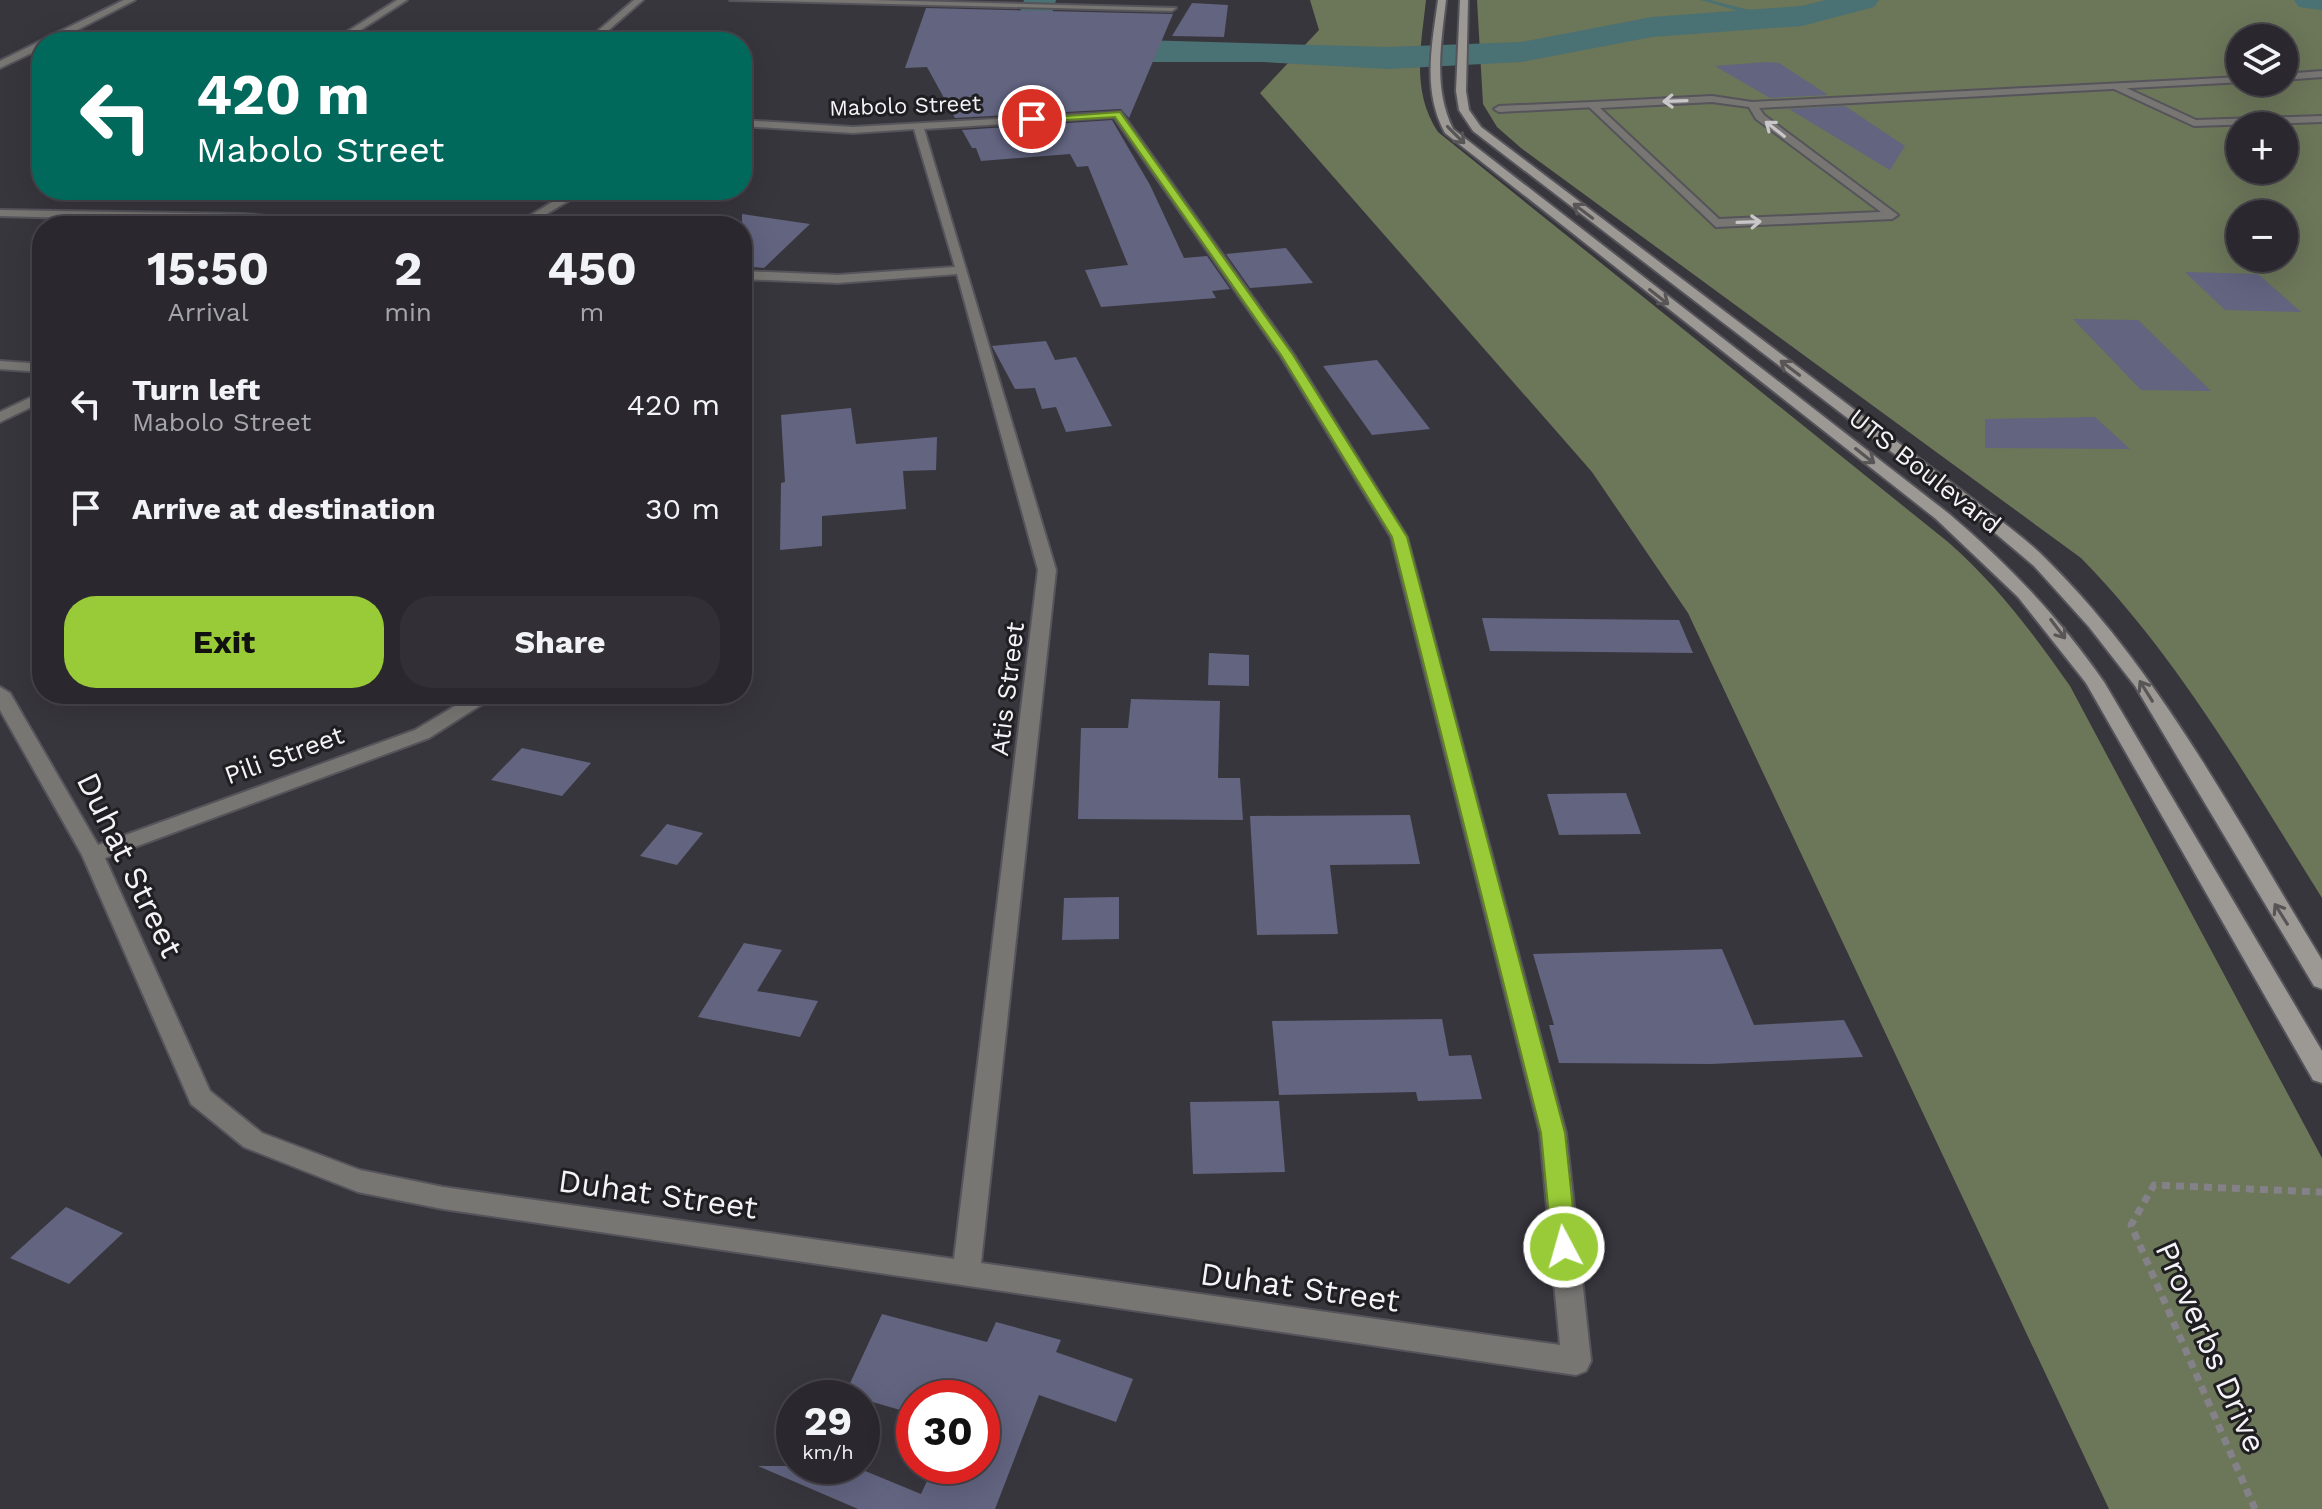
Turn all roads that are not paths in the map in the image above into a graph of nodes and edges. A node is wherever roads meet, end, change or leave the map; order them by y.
1 (131, 0) edge
2 (403, 0) edge
3 (639, 0) edge
4 (734, 0) edge
5 (1442, 0) edge
6 (1464, 0) edge
7 (1172, 8) edge
8 (66, 32) edge
9 (352, 32) edge
10 (602, 32) edge
11 (32, 49) edge
12 (3, 62) edge
13 (2322, 74) edge
14 (2298, 76) edge
15 (2226, 81) edge
16 (2117, 87) junction
17 (1592, 105) junction
18 (1752, 105) junction
19 (1499, 109) dead end
20 (2322, 119) edge
21 (752, 124) edge
22 (918, 127) junction
23 (563, 200) edge
24 (0, 213) edge
25 (145, 216) edge
26 (536, 216) edge
27 (962, 270) junction
28 (752, 275) edge
29 (0, 365) edge
30 (32, 367) edge
31 (32, 401) edge
32 (0, 418) edge
33 (0, 693) edge
34 (472, 704) edge
35 (93, 855) junction
36 (2322, 980) edge
37 (2322, 1073) edge
38 (966, 1272) junction
39 (1576, 1361) joint

1 - 8 street
2 - 9 street
3 - 10 street
4 - 7 street
5 -> 37 main road, UTS Boulevard
36 -> 6 main road, UTS Boulevard
11 - 12 street
13 - 14 street
15 - 16 street
16 - 18 street
16 - 20 street
18 -> 17 street
17 -> 18 street
17 - 19 street
21 - 22 street, Mabolo Street
22 - 27 street, Atis Street
22 - 39 street, Mabolo Street
23 - 26 street
24 - 25 street
27 - 28 street
27 - 38 street, Atis Street
29 - 30 street
31 - 32 street
33 - 35 street, Duhat Street
34 - 35 street, Pili Street
35 - 38 street, Duhat Street
38 - 39 street, Duhat Street

